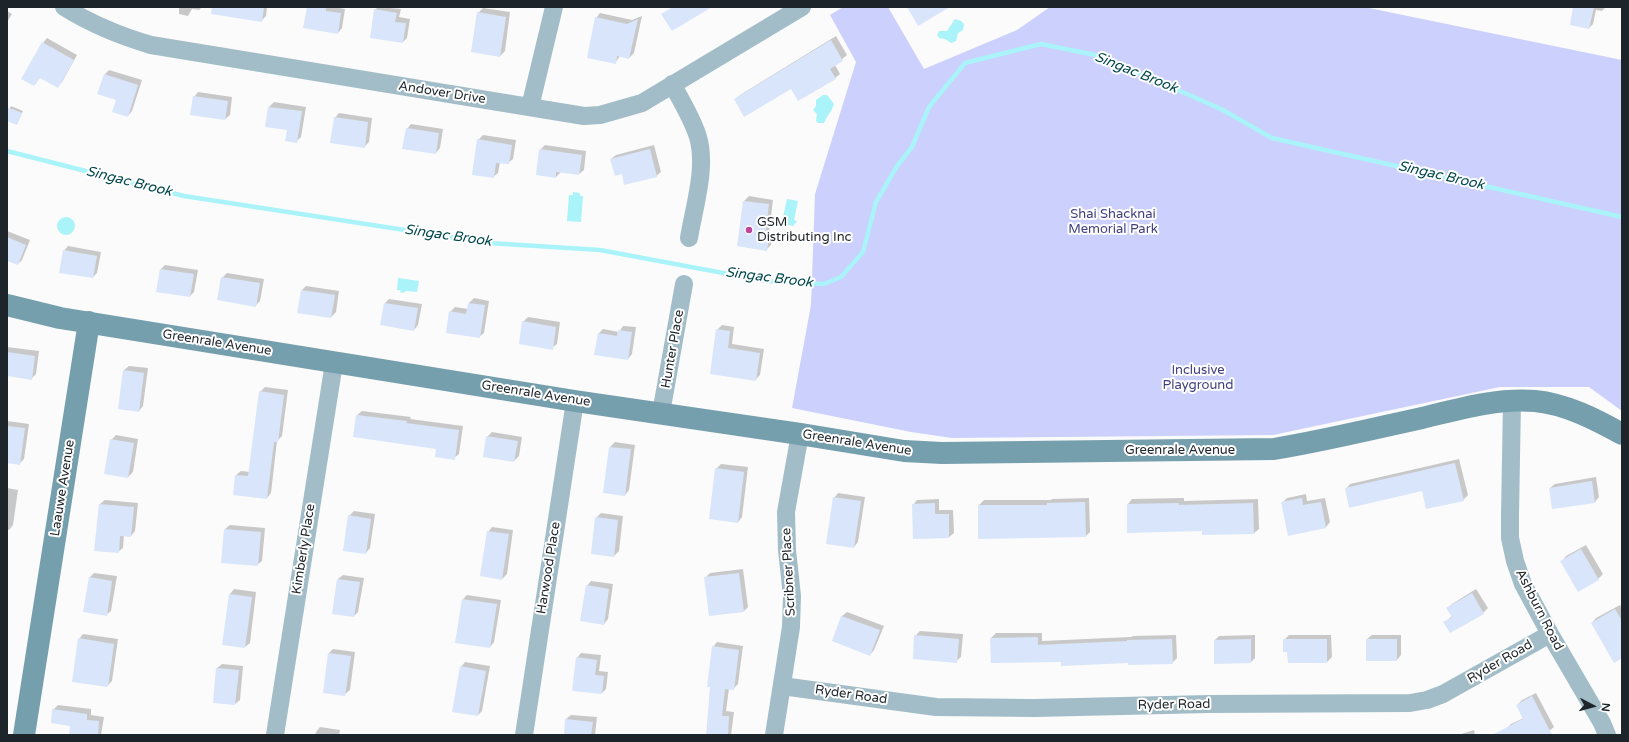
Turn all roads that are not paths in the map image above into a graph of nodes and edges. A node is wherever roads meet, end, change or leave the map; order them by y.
1 (64, 7) edge
2 (554, 7) edge
3 (802, 7) edge
4 (672, 84) junction
5 (530, 107) junction
6 (689, 238) dead end
7 (684, 284) dead end
8 (7, 305) edge
9 (89, 322) junction
10 (334, 362) junction
11 (574, 401) junction
12 (1512, 401) junction
13 (661, 414) junction
14 (800, 434) junction
15 (1622, 434) edge
16 (1550, 634) junction
17 (782, 686) junction
18 (24, 735) edge
19 (275, 735) edge
20 (524, 735) edge
21 (774, 735) edge
22 (1607, 735) edge

1 - 5 street, Andover Drive
2 - 5 street
3 - 4 street, Andover Drive
4 - 5 street, Andover Drive
4 - 6 street
7 - 13 street, Hunter Place
8 - 9 street
9 - 10 street, Greenrale Avenue
9 - 18 street, Laauwe Avenue
10 - 11 street, Greenrale Avenue
10 - 19 street, Kimberly Place
11 - 13 street, Greenrale Avenue
11 - 20 street, Harwood Place
12 - 14 street, Greenrale Avenue
12 - 15 street, Greenrale Avenue
12 - 16 street, Ashburn Road
13 - 14 street, Greenrale Avenue
14 - 17 street, Scribner Place
16 - 17 street, Ryder Road
16 - 22 street, Ashburn Road
17 - 21 street, Scribner Place

